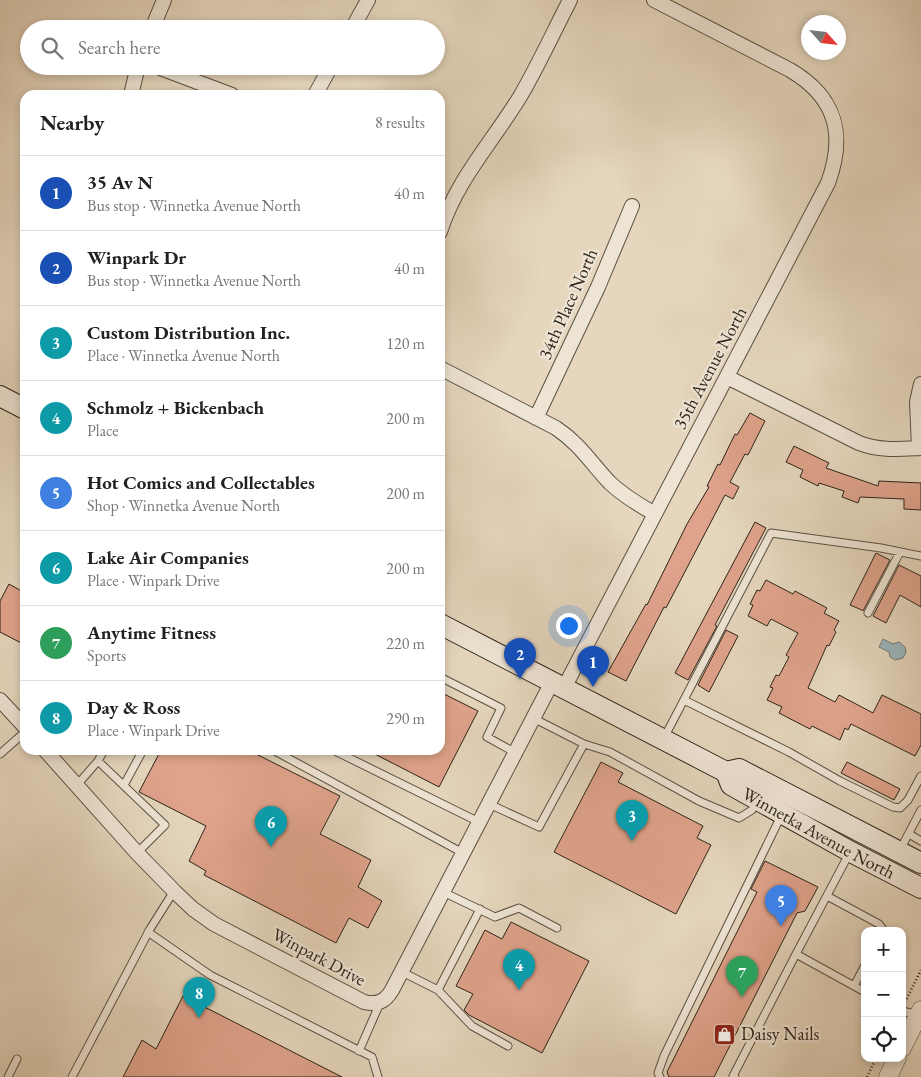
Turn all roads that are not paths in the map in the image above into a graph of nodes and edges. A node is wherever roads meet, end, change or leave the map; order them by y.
1 (164, 0) edge
2 (368, 0) edge
3 (570, 0) edge
4 (654, 0) edge
5 (156, 20) edge
6 (357, 20) edge
7 (136, 75) edge
8 (179, 75) edge
9 (326, 75) edge
10 (132, 90) edge
11 (219, 90) edge
12 (319, 90) edge
13 (632, 206) dead end
14 (445, 219) edge
15 (445, 371) edge
16 (727, 377) junction
17 (921, 384) edge
18 (0, 396) edge
19 (20, 406) edge
20 (536, 418) junction
21 (920, 448) edge
22 (655, 514) junction
23 (900, 552) junction
24 (921, 556) edge
25 (868, 613) dead end
26 (445, 627) edge
27 (445, 680) edge
28 (558, 685) junction
29 (0, 700) edge
30 (684, 700) junction
31 (533, 718) junction
32 (20, 722) edge
33 (20, 736) edge
34 (664, 738) junction
35 (584, 744) junction
36 (516, 753) junction
37 (0, 754) edge
38 (50, 755) edge
39 (101, 755) edge
40 (140, 755) edge
41 (282, 755) edge
42 (343, 755) edge
43 (98, 761) junction
44 (726, 772) junction
45 (921, 776) edge
46 (77, 785) junction
47 (124, 785) junction
48 (758, 800) junction
49 (489, 804) junction
50 (921, 810) edge
51 (782, 813) junction
52 (479, 822) junction
53 (909, 834) junction
54 (921, 840) edge
55 (851, 852) junction
56 (899, 852) junction
57 (137, 853) junction
58 (464, 853) junction
59 (921, 863) edge
60 (921, 888) edge
61 (174, 891) junction
62 (444, 892) junction
63 (827, 896) junction
64 (480, 909) junction
65 (881, 927) edge
66 (557, 928) dead end
67 (148, 932) junction
68 (796, 954) junction
69 (402, 972) junction
70 (861, 972) edge
71 (854, 986) junction
72 (438, 990) junction
73 (861, 990) edge
74 (380, 1003) junction
75 (913, 1012) edge
76 (906, 1035) edge
77 (508, 1046) dead end
78 (359, 1051) junction
79 (17, 1059) dead end
80 (895, 1062) edge
81 (8, 1077) edge
82 (72, 1077) edge
83 (378, 1077) edge
84 (660, 1077) edge
85 (735, 1077) edge
86 (888, 1077) edge

1 - 5 street
2 - 6 street
3 - 14 street
4 - 16 street, 35th Avenue North
7 - 10 street
8 - 11 street
9 - 12 street
13 - 20 street, 34th Place North
15 - 20 street
16 - 21 street
16 - 22 street, 35th Avenue North
17 - 21 street
18 - 19 main road
20 - 22 street
22 - 28 street, 35th Avenue North
23 - 24 lane
23 - 25 lane
23 - 30 lane
26 - 28 main road, Winnetka Avenue North
27 - 36 lane
28 - 31 street, Winpark Drive
28 - 34 main road, Winnetka Avenue North
29 - 32 street
30 - 34 lane
30 - 45 lane
31 - 35 lane
31 - 36 street, Winpark Drive
33 - 37 lane
34 - 44 main road, Winnetka Avenue North
35 - 48 lane
35 - 49 lane
36 - 49 street, Winpark Drive
38 - 46 street, Winpark Drive
39 - 43 lane
40 - 47 lane
41 - 58 lane
42 - 52 lane
43 - 46 lane
43 - 47 lane
44 - 48 main road, Winnetka Avenue North
44 - 56 main road, Winnetka Avenue North
46 - 57 street, Winpark Drive
47 - 57 lane
48 - 51 main road, Winnetka Avenue North
49 - 52 street, Winpark Drive
50 - 53 lane
51 - 55 main road, Winnetka Avenue North
51 - 84 lane
52 - 58 street, Winpark Drive
53 - 54 lane
53 - 56 lane
55 - 60 main road, Winnetka Avenue North
55 - 63 lane
56 - 59 main road, Winnetka Avenue North
57 - 61 street, Winpark Drive
58 - 62 street, Winpark Drive
61 - 67 lane
61 - 74 street, Winpark Drive
62 - 64 lane
62 - 69 street, Winpark Drive
63 - 65 lane
63 - 68 lane
64 - 66 lane
64 - 72 lane
67 - 78 lane
67 - 82 lane
68 - 71 lane
68 - 85 lane
69 - 72 lane
69 - 74 street, Winpark Drive
70 - 71 lane
71 - 73 lane
72 - 77 lane
74 - 78 lane
75 - 76 street
78 - 83 lane
79 - 81 lane
80 - 86 street

